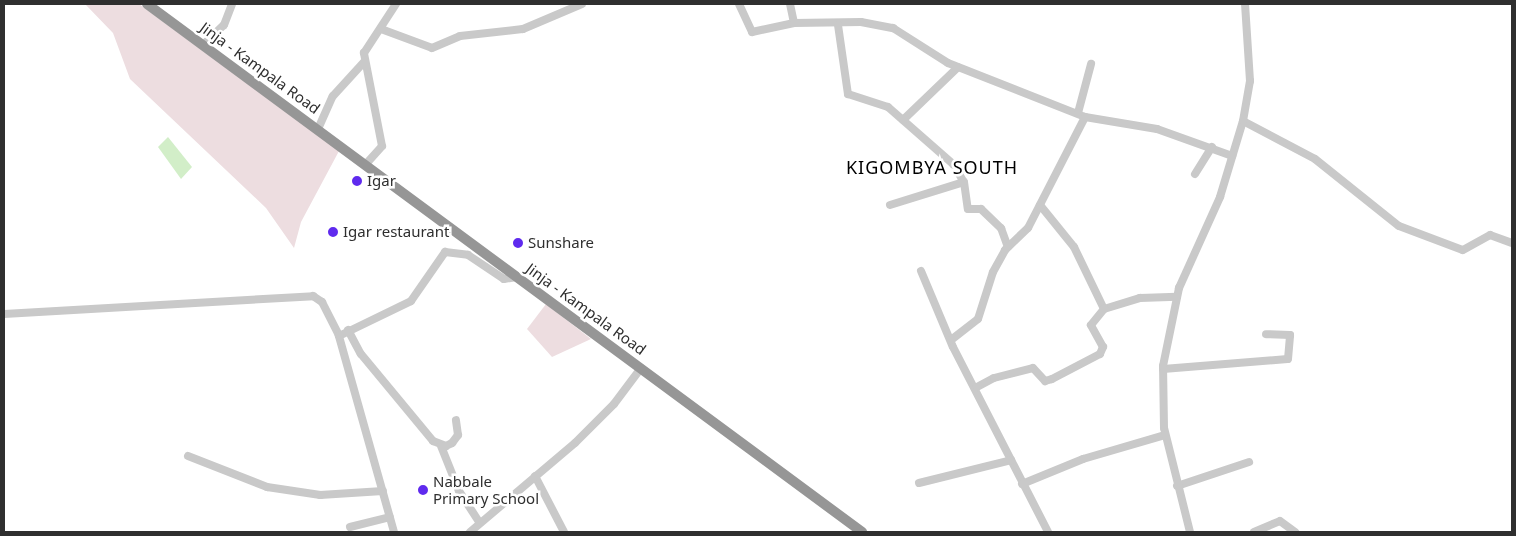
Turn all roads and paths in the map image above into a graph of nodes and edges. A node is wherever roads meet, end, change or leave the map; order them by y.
1 (147, 4) edge
2 (232, 4) edge
3 (396, 4) edge
4 (582, 4) edge
5 (739, 4) edge
6 (790, 4) edge
7 (1245, 4) edge
8 (794, 23) junction
9 (838, 25) junction
10 (381, 29) junction
11 (203, 44) junction
12 (364, 62) junction
13 (1091, 64) dead end
14 (958, 67) junction
15 (1082, 115) junction
16 (903, 120) junction
17 (1243, 121) junction
18 (318, 129) junction
19 (1212, 147) junction
20 (1232, 156) junction
21 (366, 164) junction
22 (1195, 174) dead end
23 (964, 182) junction
24 (890, 205) dead end
25 (1040, 205) junction
26 (1512, 243) edge
27 (1008, 247) junction
28 (922, 270) dead end
29 (516, 278) junction
30 (1177, 297) junction
31 (1104, 309) junction
32 (4, 314) edge
33 (348, 330) junction
34 (1266, 334) dead end
35 (339, 336) junction
36 (951, 340) junction
37 (641, 368) junction
38 (1162, 369) junction
39 (977, 387) junction
40 (456, 420) dead end
41 (1166, 435) junction
42 (441, 446) junction
43 (188, 456) dead end
44 (1011, 460) junction
45 (1248, 462) dead end
46 (535, 476) junction
47 (919, 483) dead end
48 (1022, 484) junction
49 (1177, 486) junction
50 (383, 491) junction
51 (390, 516) junction
52 (480, 523) junction
53 (350, 527) dead end
54 (394, 532) edge
55 (470, 532) edge
56 (564, 532) edge
57 (862, 532) edge
58 (1048, 532) edge
59 (1190, 532) edge
60 (1254, 532) edge
61 (1295, 532) edge

1 - 11 highway, Jinja - Kampala Road
2 - 11 street
3 - 10 street
4 - 10 street
5 - 8 street
6 - 8 street
7 - 17 street
8 - 9 street
9 - 14 street
9 - 16 street
10 - 12 street
11 - 18 highway, Jinja - Kampala Road
12 - 18 street
12 - 21 street
13 - 15 street
14 - 15 street
14 - 16 street
15 - 19 street
15 - 25 street
16 - 23 street
17 - 20 street
17 - 26 street
18 - 21 highway, Jinja - Kampala Road
19 - 20 street
19 - 22 street
20 - 30 street
21 - 29 highway, Jinja - Kampala Road
23 - 24 street
23 - 27 street
25 - 27 street
25 - 31 street
27 - 36 street
28 - 36 street
29 - 33 street
29 - 37 highway, Jinja - Kampala Road
30 - 31 street
30 - 38 street
31 - 39 street
32 - 35 street
33 - 35 street
33 - 42 street
34 - 38 street
35 - 50 street
36 - 39 street
37 - 46 street
37 - 57 highway, Jinja - Kampala Road
38 - 41 street
39 - 44 street
40 - 42 street
41 - 48 street
41 - 49 street
42 - 52 street
43 - 50 street
44 - 47 street
44 - 48 street
45 - 49 street
46 - 52 street
46 - 56 street
48 - 58 street
49 - 59 street
50 - 51 street
51 - 53 street
51 - 54 street
52 - 55 street
60 - 61 street

